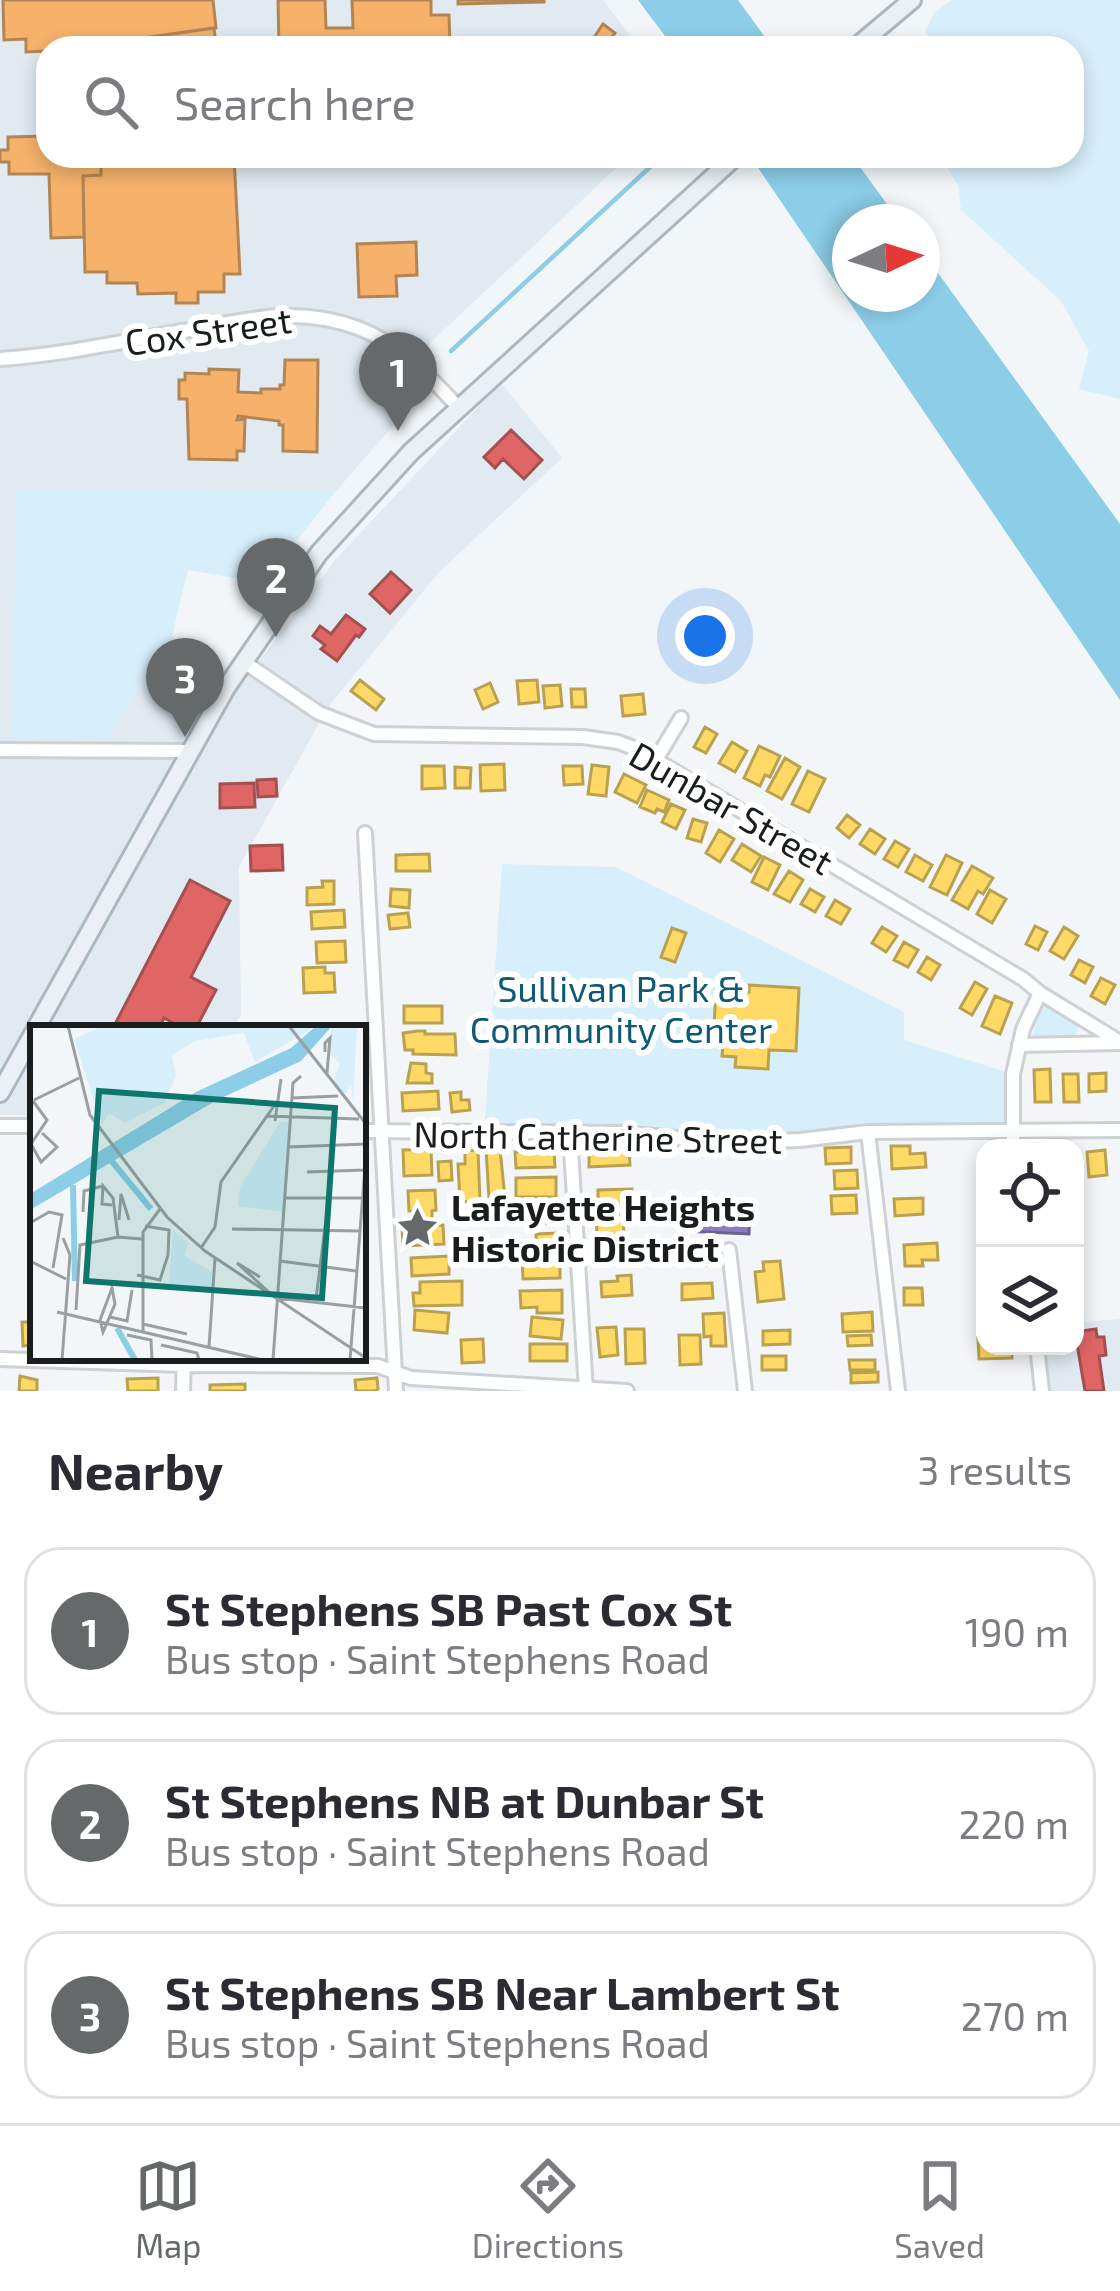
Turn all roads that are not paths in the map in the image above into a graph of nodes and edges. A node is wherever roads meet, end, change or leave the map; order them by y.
1 (912, 0) edge
2 (869, 36) edge
3 (724, 168) edge
4 (0, 359) edge
5 (459, 408) junction
6 (244, 662) junction
7 (681, 718) dead end
8 (0, 750) edge
9 (191, 751) junction
10 (657, 758) junction
11 (365, 833) dead end
12 (1040, 992) junction
13 (38, 1025) edge
14 (30, 1040) edge
15 (1120, 1042) edge
16 (1019, 1045) junction
17 (0, 1093) edge
18 (1015, 1130) junction
19 (1120, 1130) edge
20 (366, 1131) edge
21 (380, 1131) junction
22 (868, 1132) junction
23 (569, 1133) junction
24 (1014, 1139) edge
25 (729, 1250) dead end
26 (1038, 1355) edge
27 (0, 1359) edge
28 (30, 1359) edge
29 (184, 1361) edge
30 (395, 1372) junction
31 (586, 1390) edge
32 (183, 1391) edge
33 (396, 1391) edge
34 (627, 1391) edge
35 (745, 1391) edge
36 (898, 1391) edge
37 (1042, 1391) edge

1 - 2 main road
3 - 5 main road
4 - 5 street, Cox Street
5 - 6 main road
6 - 9 main road
6 - 10 street, Dunbar Street
7 - 10 street
8 - 9 street
9 - 13 main road
10 - 12 street, Dunbar Street
11 - 21 street
12 - 15 street, Dunbar Street
12 - 16 street
14 - 17 main road
15 - 16 street, Dunbar Street
16 - 18 street
18 - 19 street, North Catherine Street
18 - 22 street, North Catherine Street
18 - 24 street
20 - 21 street, North Catherine Street
21 - 23 street, North Catherine Street
21 - 30 street
22 - 23 street, North Catherine Street
22 - 36 street
23 - 31 street
25 - 35 street
26 - 37 street
27 - 28 street
29 - 30 street
29 - 32 street
30 - 31 street
30 - 33 street
31 - 34 street

